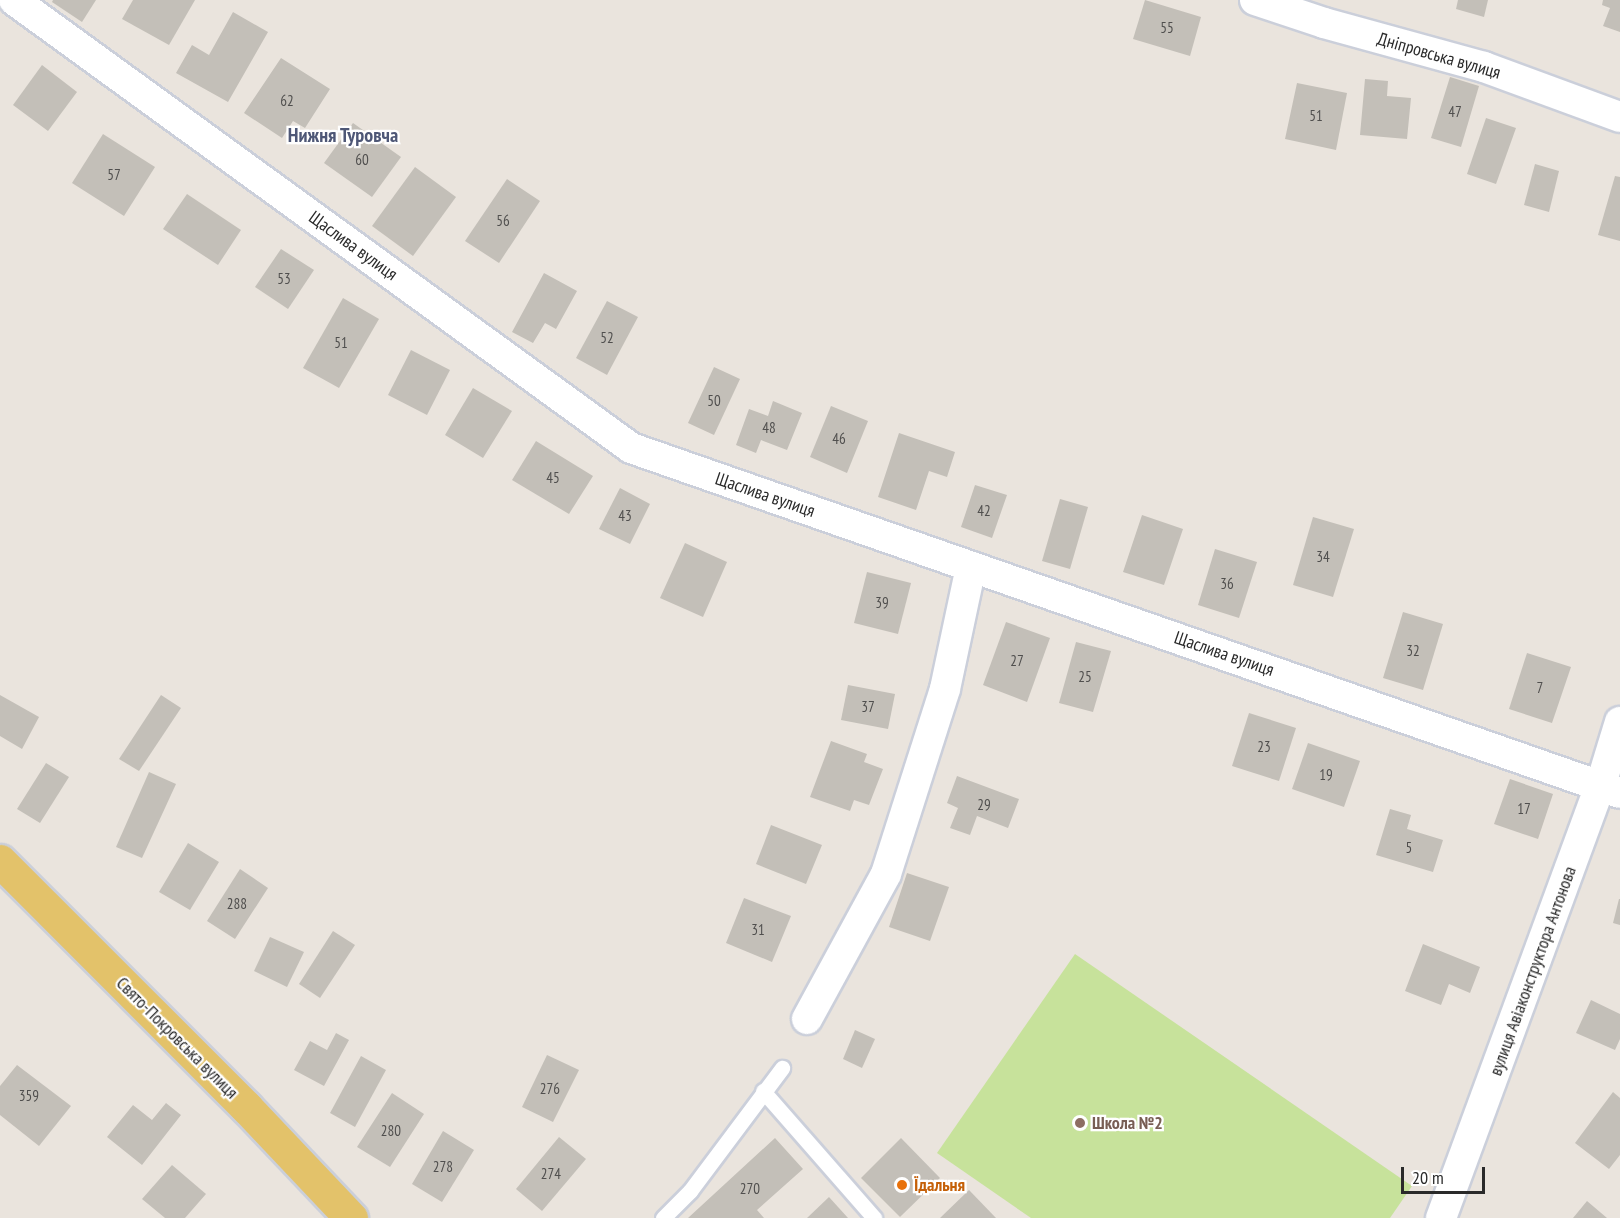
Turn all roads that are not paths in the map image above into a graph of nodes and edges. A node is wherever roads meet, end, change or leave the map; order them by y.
1 (14, 0) edge
2 (1255, 0) edge
3 (1620, 117) edge
4 (971, 567) junction
5 (1620, 722) edge
6 (1611, 788) edge
7 (1, 864) edge
8 (807, 1019) dead end
9 (782, 1068) dead end
10 (763, 1091) junction
11 (667, 1216) edge
12 (351, 1218) edge
13 (874, 1218) edge
14 (1441, 1218) edge

1 - 4 street, Щаслива вулиця
2 - 3 street, Дніпровська вулиця
4 - 6 street, Щаслива вулиця
4 - 8 street
5 - 6 street, вулиця Авіаконструктора Антонова
6 - 14 street, вулиця Авіаконструктора Антонова
7 - 12 main road, Свято-Покровська вулиця
9 - 10 lane
10 - 11 lane
10 - 13 lane

